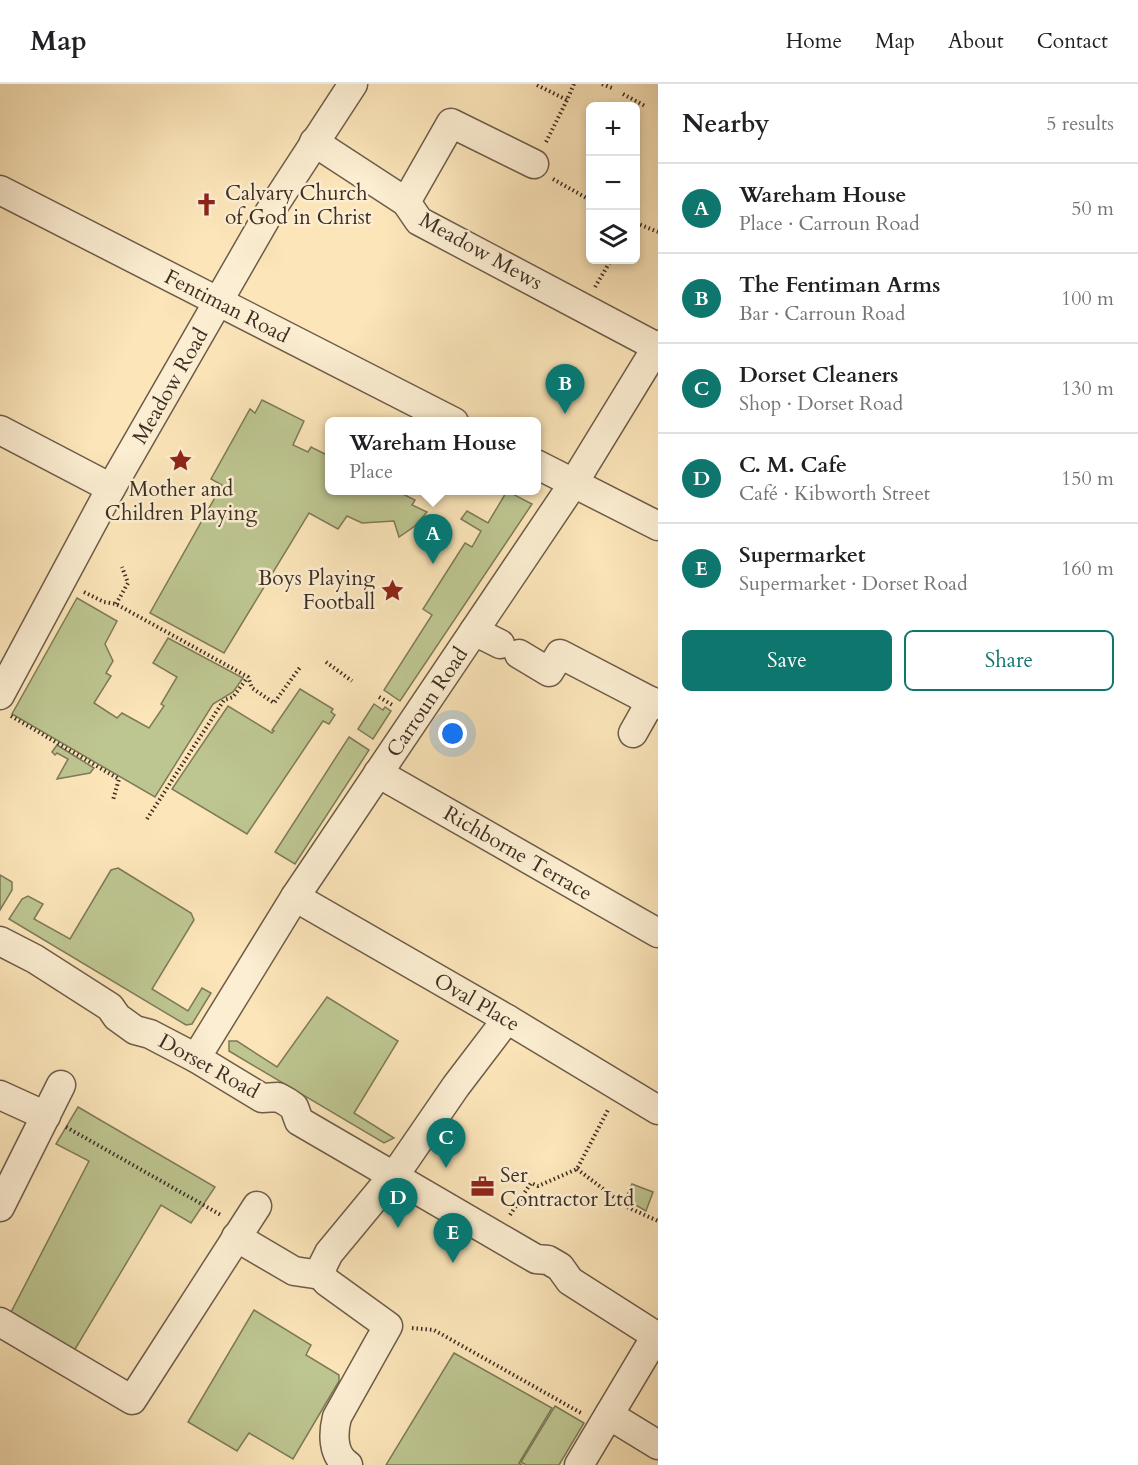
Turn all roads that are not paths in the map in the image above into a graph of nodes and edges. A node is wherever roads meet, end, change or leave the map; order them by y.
1 (353, 84) edge
2 (314, 142) junction
3 (534, 164) dead end
4 (0, 190) edge
5 (405, 202) junction
6 (219, 302) junction
7 (658, 346) edge
8 (444, 417) edge
9 (0, 430) edge
10 (541, 466) edge
11 (573, 484) junction
12 (111, 488) junction
13 (658, 526) edge
14 (474, 631) junction
15 (654, 703) edge
16 (3, 704) edge
17 (633, 733) dead end
18 (378, 773) junction
19 (295, 897) junction
20 (658, 933) edge
21 (3, 951) edge
22 (507, 1019) junction
23 (196, 1058) junction
24 (61, 1085) dead end
25 (0, 1095) edge
26 (658, 1110) edge
27 (46, 1116) junction
28 (392, 1176) junction
29 (0, 1208) edge
30 (321, 1275) junction
31 (0, 1322) edge
32 (657, 1337) edge
33 (606, 1420) junction
34 (658, 1445) edge
35 (348, 1465) edge
36 (579, 1465) edge

1 - 2 street, Meadow Road
2 - 5 street, Meadow Mews
2 - 6 street, Meadow Road
3 - 5 street
4 - 6 street, Fentiman Road
5 - 7 street, Meadow Mews
6 - 8 street, Fentiman Road
6 - 12 street, Meadow Road
7 - 11 street, Carroun Road
9 - 12 street
10 - 11 street
11 - 13 street
11 - 14 street, Carroun Road
12 - 16 street, Meadow Road
14 - 15 street
14 - 18 street, Carroun Road
15 - 17 street
18 - 19 street, Carroun Road
18 - 20 street, Richborne Terrace
19 - 22 street, Oval Place
19 - 23 street, Carroun Road
21 - 23 street, Dorset Road
22 - 26 street, Oval Place
22 - 28 street
23 - 28 street, Dorset Road
24 - 27 street
25 - 27 street
27 - 29 street
28 - 30 street
28 - 32 street, Dorset Road
30 - 31 street
30 - 35 street
32 - 33 street
33 - 34 street
33 - 36 street

